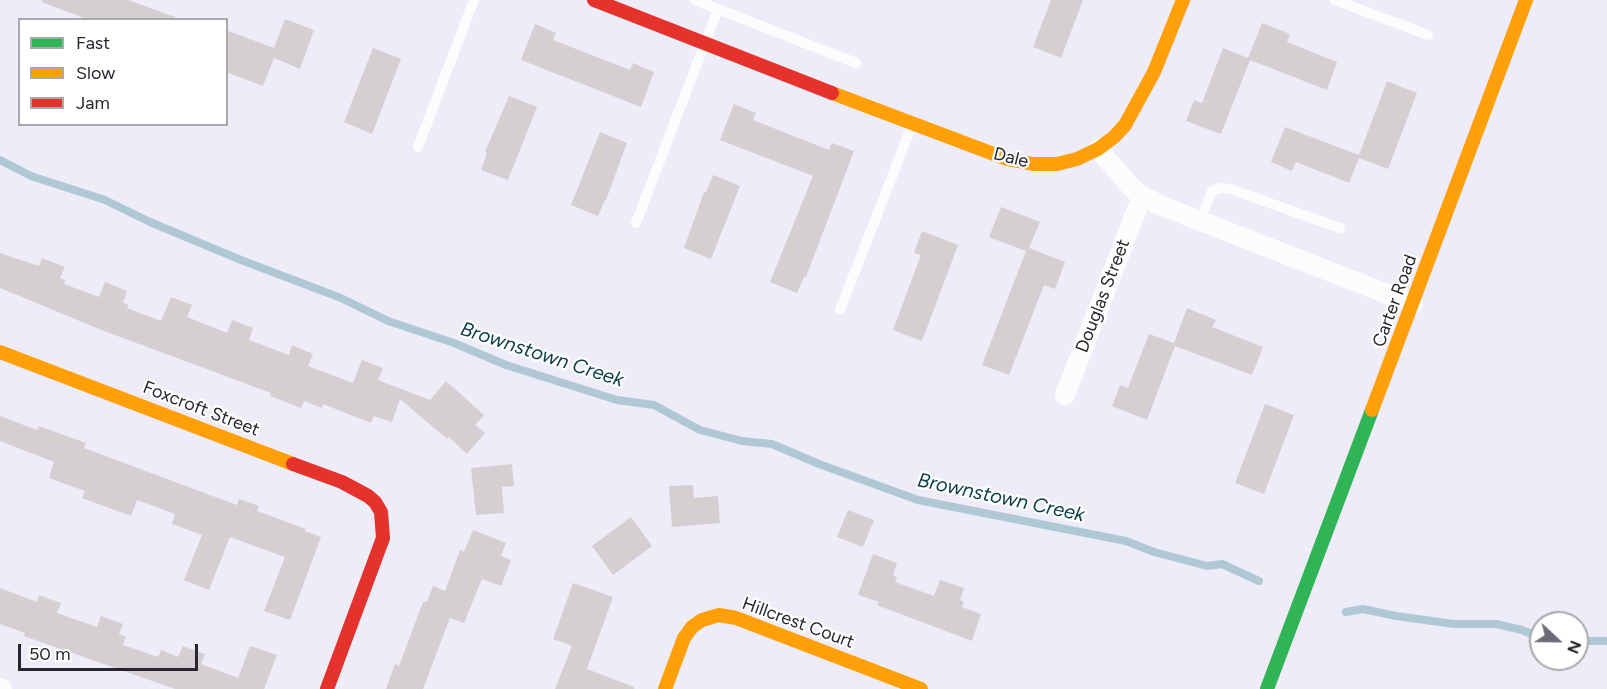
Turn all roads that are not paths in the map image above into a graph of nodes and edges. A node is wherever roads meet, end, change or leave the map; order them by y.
1 (474, 0) edge
2 (594, 0) edge
3 (695, 0) edge
4 (1183, 0) edge
5 (1335, 0) edge
6 (1526, 0) edge
7 (718, 9) junction
8 (1428, 35) dead end
9 (706, 43) junction
10 (856, 63) dead end
11 (912, 124) junction
12 (418, 147) dead end
13 (1098, 149) junction
14 (1142, 196) junction
15 (1200, 221) junction
16 (636, 223) dead end
17 (1340, 228) dead end
18 (1413, 304) junction
19 (840, 310) dead end
20 (0, 352) edge
21 (1065, 395) dead end
22 (327, 689) edge
23 (665, 689) edge
24 (921, 689) edge
25 (1268, 689) edge

1 - 12 lane
2 - 9 street, Dale
3 - 7 lane
4 - 13 street
5 - 8 lane
6 - 18 street, Carter Road
7 - 9 lane
7 - 10 lane
9 - 11 street, Dale
9 - 16 lane
11 - 13 street, Dale
11 - 19 lane
13 - 14 street
14 - 15 street
14 - 21 street, Douglas Street
15 - 17 lane
15 - 18 street
18 - 25 street, Carter Road
20 - 22 street, Foxcroft Street
23 - 24 street, Hillcrest Court

